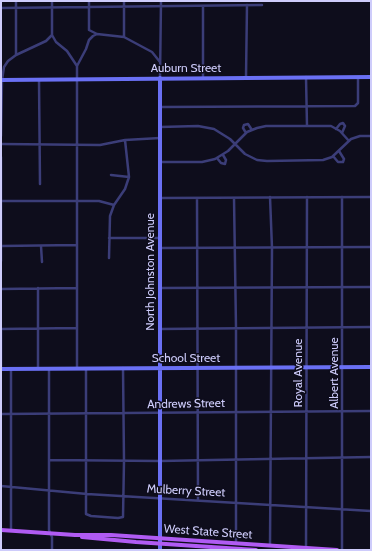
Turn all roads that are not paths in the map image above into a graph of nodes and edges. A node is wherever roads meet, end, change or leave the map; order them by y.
1 (16, 1) edge
2 (52, 1) edge
3 (89, 1) edge
4 (124, 1) edge
5 (161, 1) edge
6 (247, 5) junction
7 (262, 5) dead end
8 (161, 6) junction
9 (203, 6) junction
10 (52, 7) junction
11 (89, 7) junction
12 (124, 7) junction
13 (1, 8) edge
14 (16, 8) junction
15 (89, 30) junction
16 (97, 34) junction
17 (52, 35) junction
18 (124, 37) junction
19 (89, 40) junction
20 (46, 41) junction
21 (56, 42) junction
22 (16, 55) junction
23 (160, 63) junction
24 (77, 66) junction
25 (306, 77) junction
26 (358, 77) junction
27 (371, 77) edge
28 (160, 78) junction
29 (203, 78) junction
30 (246, 78) junction
31 (77, 79) junction
32 (1, 80) edge
33 (39, 80) junction
34 (161, 106) junction
35 (307, 106) junction
36 (307, 126) junction
37 (160, 127) junction
38 (336, 129) junction
39 (252, 130) junction
40 (246, 133) junction
41 (342, 133) junction
42 (1, 136) edge
43 (371, 136) edge
44 (160, 138) junction
45 (125, 140) junction
46 (349, 141) junction
47 (235, 143) junction
48 (1, 144) edge
49 (77, 144) junction
50 (39, 145) junction
51 (339, 151) junction
52 (223, 155) junction
53 (333, 156) junction
54 (1, 157) edge
55 (217, 158) junction
56 (160, 162) junction
57 (111, 175) dead end
58 (129, 176) junction
59 (40, 184) dead end
60 (270, 197) junction
61 (307, 197) junction
62 (342, 197) junction
63 (371, 197) edge
64 (160, 198) junction
65 (197, 198) junction
66 (234, 198) junction
67 (1, 201) edge
68 (77, 201) junction
69 (114, 205) junction
70 (109, 238) junction
71 (160, 238) junction
72 (77, 245) junction
73 (1, 246) edge
74 (41, 246) junction
75 (343, 247) junction
76 (371, 247) edge
77 (160, 248) junction
78 (198, 248) junction
79 (235, 248) junction
80 (272, 248) junction
81 (307, 248) junction
82 (109, 258) dead end
83 (1, 261) edge
84 (42, 262) dead end
85 (307, 287) junction
86 (343, 287) junction
87 (371, 287) edge
88 (38, 288) junction
89 (77, 288) junction
90 (160, 288) junction
91 (236, 288) junction
92 (271, 288) junction
93 (1, 289) edge
94 (198, 289) junction
95 (343, 326) junction
96 (371, 326) edge
97 (271, 327) junction
98 (307, 327) junction
99 (76, 328) junction
100 (198, 328) junction
101 (236, 328) junction
102 (38, 329) junction
103 (160, 329) junction
104 (1, 330) edge
105 (307, 367) junction
106 (343, 367) junction
107 (371, 367) edge
108 (77, 368) junction
109 (123, 368) junction
110 (160, 368) junction
111 (197, 368) junction
112 (236, 368) junction
113 (271, 368) junction
114 (1, 369) edge
115 (11, 369) junction
116 (38, 369) junction
117 (49, 369) junction
118 (86, 369) junction
119 (343, 411) junction
120 (371, 411) edge
121 (307, 412) junction
122 (197, 413) junction
123 (235, 413) junction
124 (271, 413) junction
125 (1, 414) edge
126 (10, 414) junction
127 (49, 414) junction
128 (123, 414) junction
129 (160, 414) junction
130 (86, 415) junction
131 (371, 457) edge
132 (307, 458) junction
133 (343, 458) junction
134 (86, 459) junction
135 (236, 459) junction
136 (270, 459) junction
137 (49, 460) junction
138 (198, 460) junction
139 (124, 461) junction
140 (160, 461) junction
141 (1, 486) edge
142 (11, 487) junction
143 (49, 490) junction
144 (87, 494) junction
145 (123, 496) junction
146 (160, 498) junction
147 (198, 500) junction
148 (236, 502) junction
149 (270, 504) junction
150 (307, 507) junction
151 (343, 510) junction
152 (371, 511) edge
153 (1, 530) edge
154 (11, 530) junction
155 (50, 534) junction
156 (160, 541) junction
157 (236, 544) junction
158 (270, 546) junction
159 (306, 549) edge
160 (52, 550) edge
161 (160, 550) edge
162 (256, 550) edge
163 (337, 550) edge
164 (342, 550) edge

1 - 14 street
2 - 10 street
3 - 11 street
4 - 12 street
5 - 8 street, North Johnston Avenue
6 - 7 street
6 - 9 street
6 - 30 street
8 - 9 street
8 - 12 street
8 - 23 street, North Johnston Avenue
9 - 29 street
10 - 11 street
10 - 14 street
10 - 17 street
11 - 12 street
11 - 15 street
12 - 18 street
13 - 14 street
14 - 22 street
15 - 16 street
15 - 19 street
16 - 18 street
16 - 19 street
17 - 20 street
17 - 21 street
18 - 23 street
19 - 24 street
20 - 21 street
20 - 22 street
21 - 24 street
22 - 32 street
23 - 28 street, North Johnston Avenue
24 - 31 street
25 - 26 main road, Auburn Street
25 - 30 main road, Auburn Street
25 - 35 street
26 - 27 main road, Auburn Street
26 - 35 street
28 - 29 main road, Auburn Street
28 - 31 main road, Auburn Street
28 - 34 main road, North Johnston Avenue
29 - 30 main road, Auburn Street
31 - 33 main road, Auburn Street
31 - 49 street
32 - 33 main road, Auburn Street
32 - 42 street
33 - 50 street
34 - 35 street
34 - 37 main road, North Johnston Avenue
35 - 36 street
36 - 38 street
36 - 39 street
37 - 44 main road, North Johnston Avenue
37 - 47 street
38 - 41 street
38 - 41 street
39 - 40 street
39 - 40 street
40 - 47 street
41 - 46 street
43 - 46 street
44 - 45 street
44 - 56 main road, North Johnston Avenue
45 - 49 street
45 - 58 street
46 - 51 street
47 - 52 street
47 - 53 street
48 - 50 street
49 - 50 street
49 - 68 street
50 - 59 street
51 - 53 street
51 - 53 street
52 - 55 street
52 - 55 street
54 - 67 street
55 - 56 street
56 - 64 main road, North Johnston Avenue
57 - 58 street
58 - 69 street
60 - 61 street
60 - 66 street
60 - 80 street
61 - 62 street
61 - 81 street, Royal Avenue
62 - 63 street
62 - 75 street, Albert Avenue
64 - 65 street
64 - 71 main road, North Johnston Avenue
65 - 66 street
65 - 78 street
66 - 79 street
67 - 68 street
67 - 73 street
68 - 69 street
68 - 72 street
69 - 70 street
70 - 71 street
70 - 82 street
71 - 77 main road, North Johnston Avenue
72 - 74 street
72 - 89 street
73 - 74 street
73 - 83 street
74 - 84 street
75 - 76 street
75 - 81 street
75 - 86 street, Albert Avenue
77 - 78 street
77 - 90 main road, North Johnston Avenue
78 - 79 street
78 - 94 street
79 - 80 street
79 - 91 street
80 - 81 street
80 - 92 street
81 - 85 street, Royal Avenue
85 - 86 street
85 - 92 street
85 - 98 street, Royal Avenue
86 - 87 street
86 - 95 street, Albert Avenue
88 - 89 street
88 - 93 street
88 - 102 street
89 - 99 street
90 - 94 street
90 - 103 main road, North Johnston Avenue
91 - 92 street
91 - 94 street
91 - 101 street
92 - 97 street
94 - 100 street
95 - 96 street
95 - 98 street
95 - 106 street, Albert Avenue
97 - 98 street
97 - 101 street
97 - 113 street
98 - 105 street, Royal Avenue
99 - 102 street
99 - 108 street
100 - 101 street
100 - 103 street
100 - 111 street
101 - 112 street
102 - 104 street
102 - 116 street
103 - 110 main road, North Johnston Avenue
104 - 114 street
105 - 106 main road, School Street
105 - 113 main road, School Street
105 - 121 street, Royal Avenue
106 - 107 main road, School Street
106 - 119 street, Albert Avenue
108 - 117 main road, School Street
108 - 118 main road, School Street
109 - 110 main road, School Street
109 - 118 main road, School Street
109 - 128 street
110 - 111 main road, School Street
110 - 129 main road, North Johnston Avenue
111 - 112 main road, School Street
111 - 122 street
112 - 113 main road, School Street
112 - 123 street
113 - 124 street
114 - 115 main road, School Street
115 - 116 main road, School Street
115 - 126 street
116 - 117 main road, School Street
117 - 127 street
118 - 130 street
119 - 120 street, Andrews Street
119 - 121 street, Andrews Street
119 - 133 street, Albert Avenue
121 - 124 street, Andrews Street
121 - 132 street, Royal Avenue
122 - 123 street, Andrews Street
122 - 129 street, Andrews Street
122 - 138 street
123 - 124 street, Andrews Street
123 - 135 street
124 - 136 street
125 - 126 street, Andrews Street
126 - 127 street, Andrews Street
126 - 142 street
127 - 130 street, Andrews Street
127 - 137 street
128 - 129 street, Andrews Street
128 - 130 street, Andrews Street
128 - 139 street
129 - 140 main road, North Johnston Avenue
130 - 134 street
131 - 133 street
132 - 133 street
132 - 136 street
132 - 150 street, Royal Avenue
133 - 151 street, Albert Avenue
134 - 137 street
134 - 139 street
134 - 144 street
135 - 136 street
135 - 138 street
135 - 148 street
136 - 149 street
137 - 143 street
138 - 140 street
138 - 147 street
139 - 140 street
139 - 145 street
140 - 146 main road, North Johnston Avenue
141 - 142 street, Mulberry Street
142 - 143 street, Mulberry Street
142 - 154 street
143 - 144 street, Mulberry Street
143 - 155 street
144 - 145 street, Mulberry Street
144 - 145 street
145 - 146 street, Mulberry Street
146 - 147 street, Mulberry Street
146 - 156 main road, North Johnston Avenue
147 - 148 street, Mulberry Street
148 - 149 street, Mulberry Street
148 - 157 street
149 - 150 street, Mulberry Street
149 - 158 street
150 - 151 street, Mulberry Street
150 - 159 street, Royal Avenue
151 - 152 street, Mulberry Street
151 - 164 street, Albert Avenue
153 - 154 main road, West State Street
154 - 155 main road, West State Street
155 - 156 main road, West State Street
155 - 160 street
156 - 157 main road, West State Street
156 - 161 main road, North Johnston Avenue
156 - 162 main road, West State Street
157 - 158 main road, West State Street
158 - 159 main road, West State Street
159 - 163 main road, West State Street

